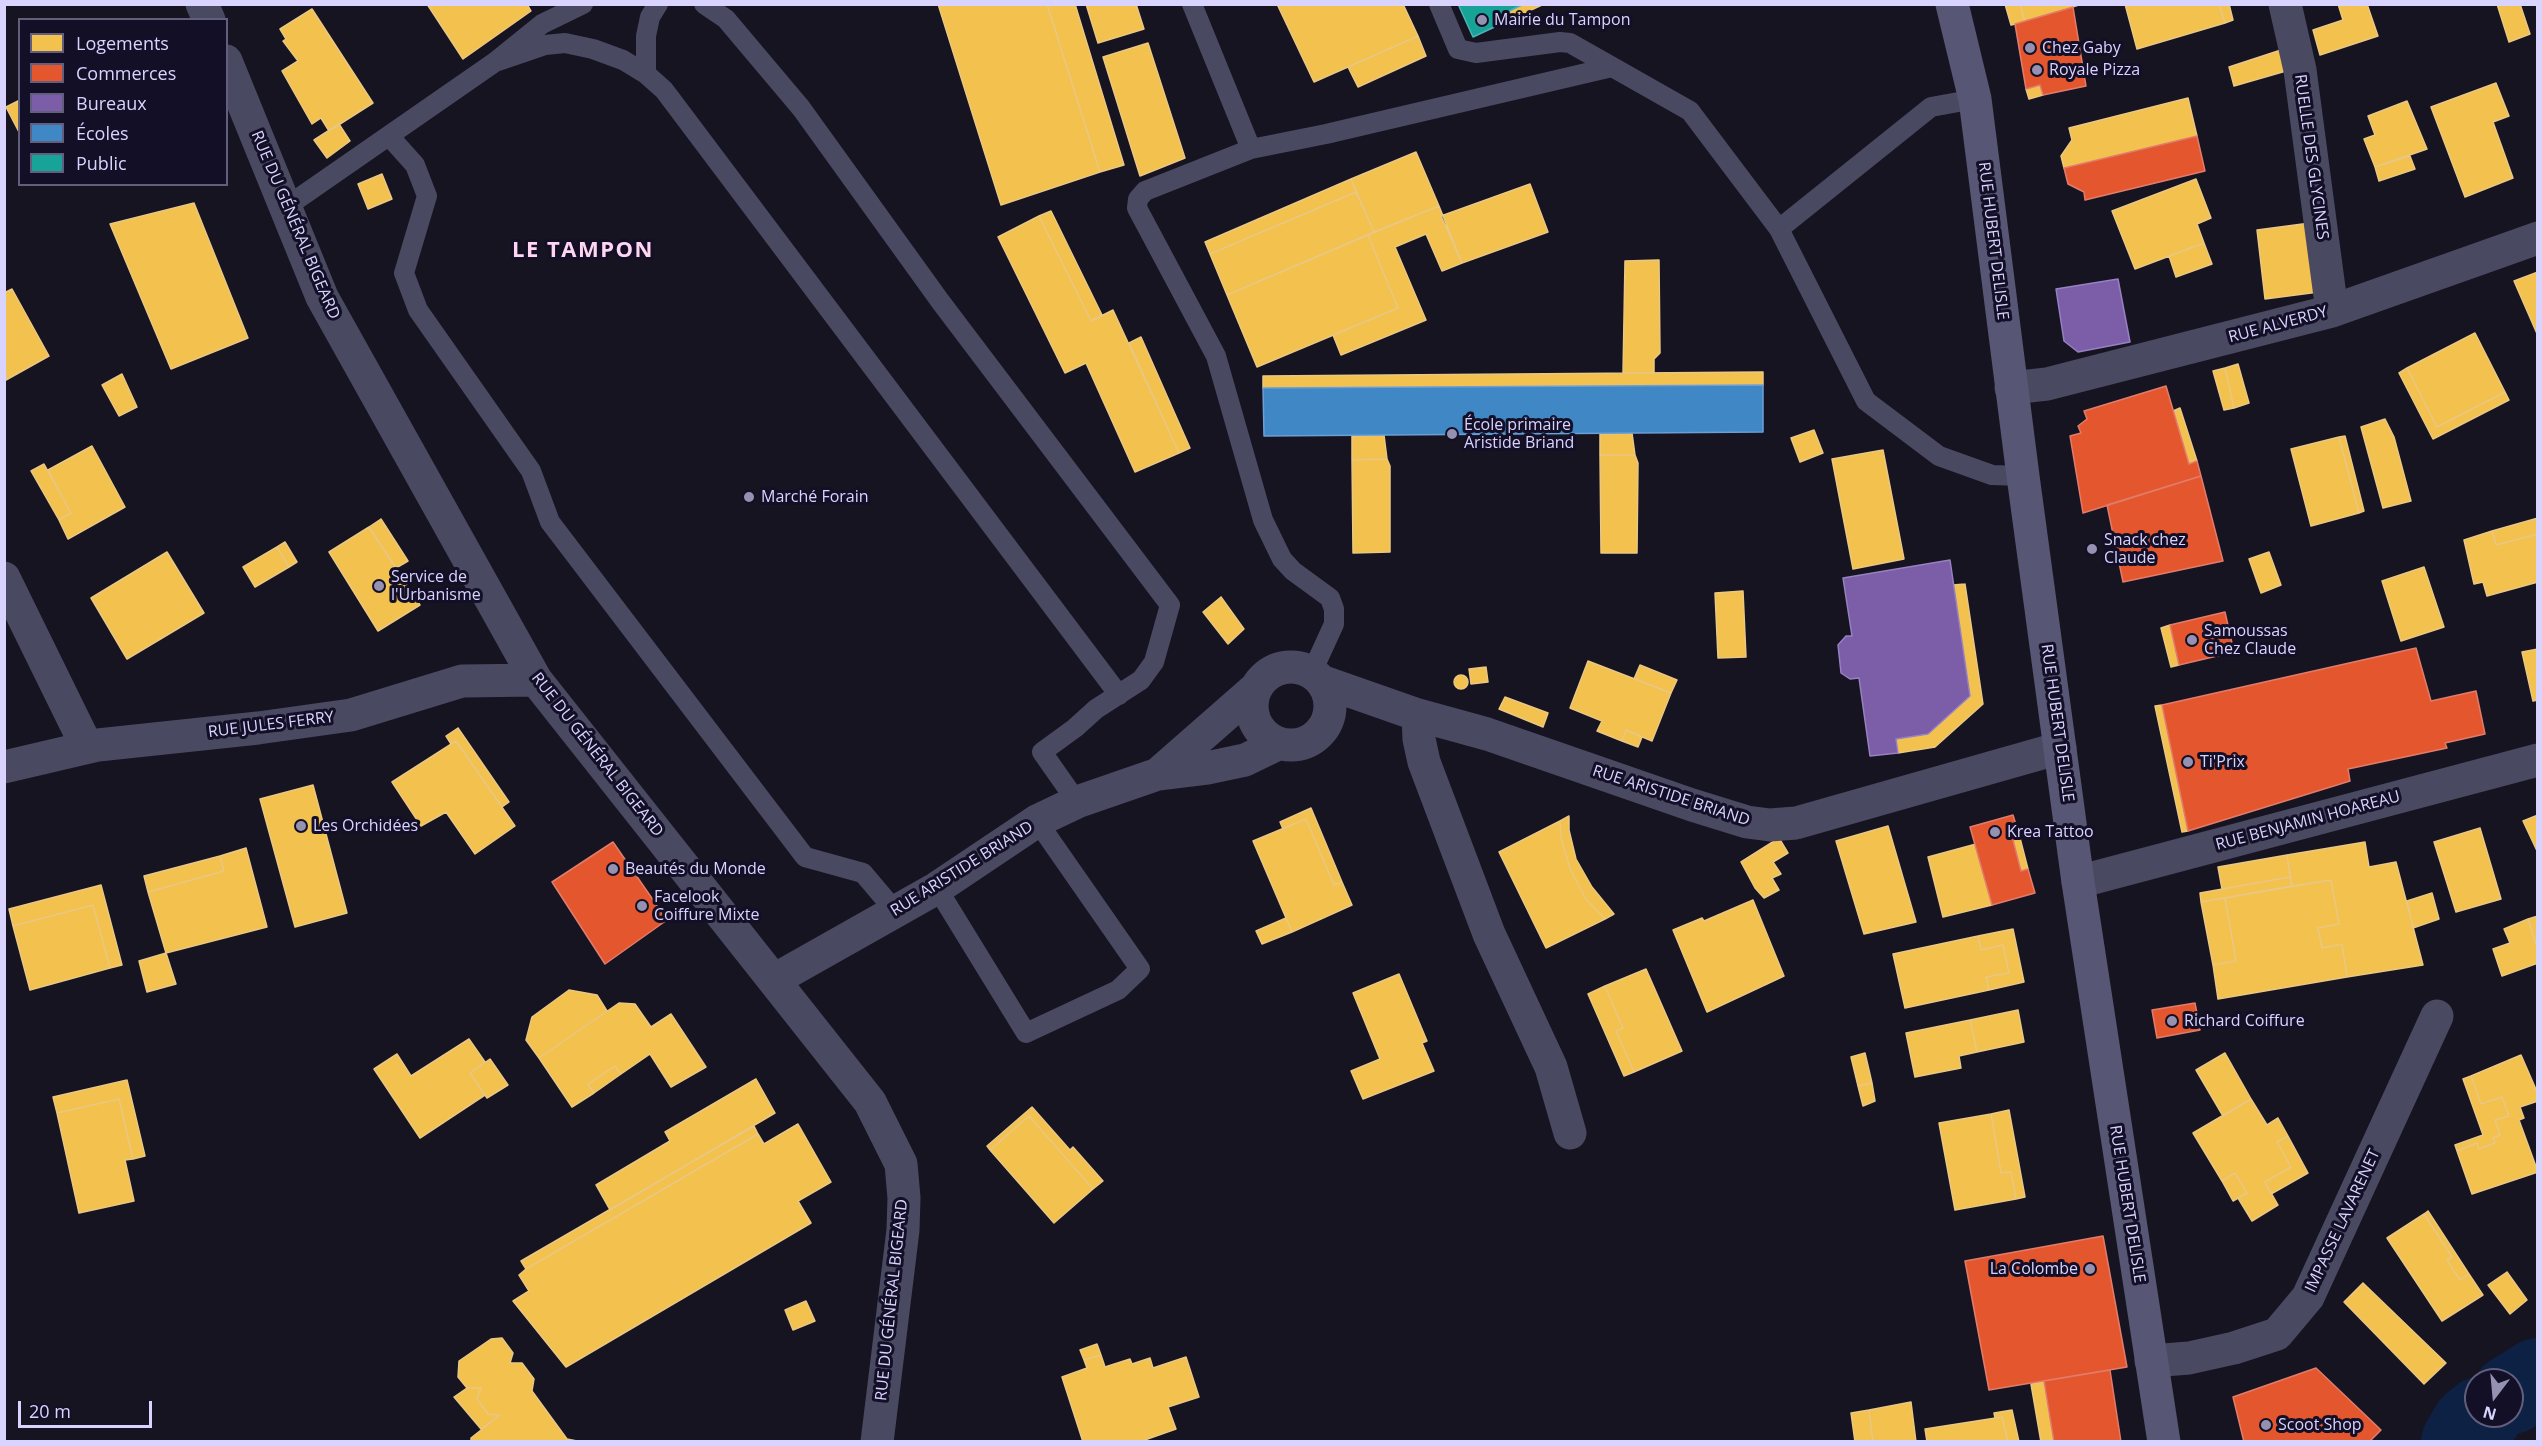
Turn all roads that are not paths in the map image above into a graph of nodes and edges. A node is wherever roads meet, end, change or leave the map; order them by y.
1 (202, 4) edge
2 (583, 4) edge
3 (658, 4) edge
4 (704, 4) edge
5 (1192, 4) edge
6 (1439, 4) edge
7 (1952, 4) edge
8 (2285, 4) edge
9 (208, 18) edge
10 (495, 62) junction
11 (228, 66) edge
12 (1612, 68) junction
13 (646, 74) junction
14 (1975, 99) junction
15 (389, 136) junction
16 (1251, 149) junction
17 (286, 207) junction
18 (1779, 230) junction
19 (2538, 238) edge
20 (2332, 311) junction
21 (2011, 388) junction
22 (2023, 476) junction
23 (4, 578) edge
24 (1316, 676) junction
25 (536, 680) junction
26 (1255, 689) junction
27 (1119, 695) junction
28 (1418, 715) junction
29 (1278, 744) junction
30 (87, 747) junction
31 (2060, 748) junction
32 (2538, 760) edge
33 (4, 767) edge
34 (1158, 774) junction
35 (1077, 802) junction
36 (1037, 821) junction
37 (2078, 882) junction
38 (937, 888) junction
39 (896, 912) junction
40 (774, 980) junction
41 (2437, 1016) dead end
42 (1570, 1133) dead end
43 (2151, 1362) junction
44 (877, 1442) edge
45 (2164, 1442) edge

1 - 9 street
2 - 10 lane
3 - 13 lane
4 - 27 lane
5 - 16 lane
6 - 12 lane
7 - 14 main road, RUE HUBERT DELISLE
8 - 20 street, RUELLE DES GLYCINES
10 - 13 lane
10 - 15 lane
11 - 17 street, RUE DU GÉNÉRAL BIGEARD
12 - 16 lane
12 - 18 lane
13 - 27 lane
14 - 18 lane
14 - 21 main road, RUE HUBERT DELISLE
15 - 17 lane
15 - 39 lane
16 - 24 lane
17 - 25 street, RUE DU GÉNÉRAL BIGEARD
18 - 22 lane
19 - 20 street, RUE ALVERDY
20 - 21 street, RUE ALVERDY
21 - 22 main road, RUE HUBERT DELISLE
22 - 31 main road, RUE HUBERT DELISLE
23 - 30 street
24 - 26 street, RUE ARISTIDE BRIAND
24 - 28 street, RUE ARISTIDE BRIAND
24 - 29 street, RUE ARISTIDE BRIAND
25 - 30 street, RUE JULES FERRY
25 - 40 street, RUE DU GÉNÉRAL BIGEARD
26 - 29 street
26 - 34 street, RUE ARISTIDE BRIAND
27 - 35 lane
28 - 31 street, RUE ARISTIDE BRIAND
28 - 42 street
29 - 34 street, RUE ARISTIDE BRIAND
30 - 33 street, RUE JULES FERRY
31 - 37 main road, RUE HUBERT DELISLE
32 - 37 street, RUE BENJAMIN HOAREAU
34 - 35 street, RUE ARISTIDE BRIAND
35 - 36 street, RUE ARISTIDE BRIAND
36 - 38 street, RUE ARISTIDE BRIAND
36 - 38 lane
37 - 43 main road, RUE HUBERT DELISLE
38 - 39 street, RUE ARISTIDE BRIAND
39 - 40 street, RUE ARISTIDE BRIAND
40 - 44 street, RUE DU GÉNÉRAL BIGEARD
41 - 43 street, IMPASSE LAVARENET
43 - 45 main road, RUE HUBERT DELISLE

